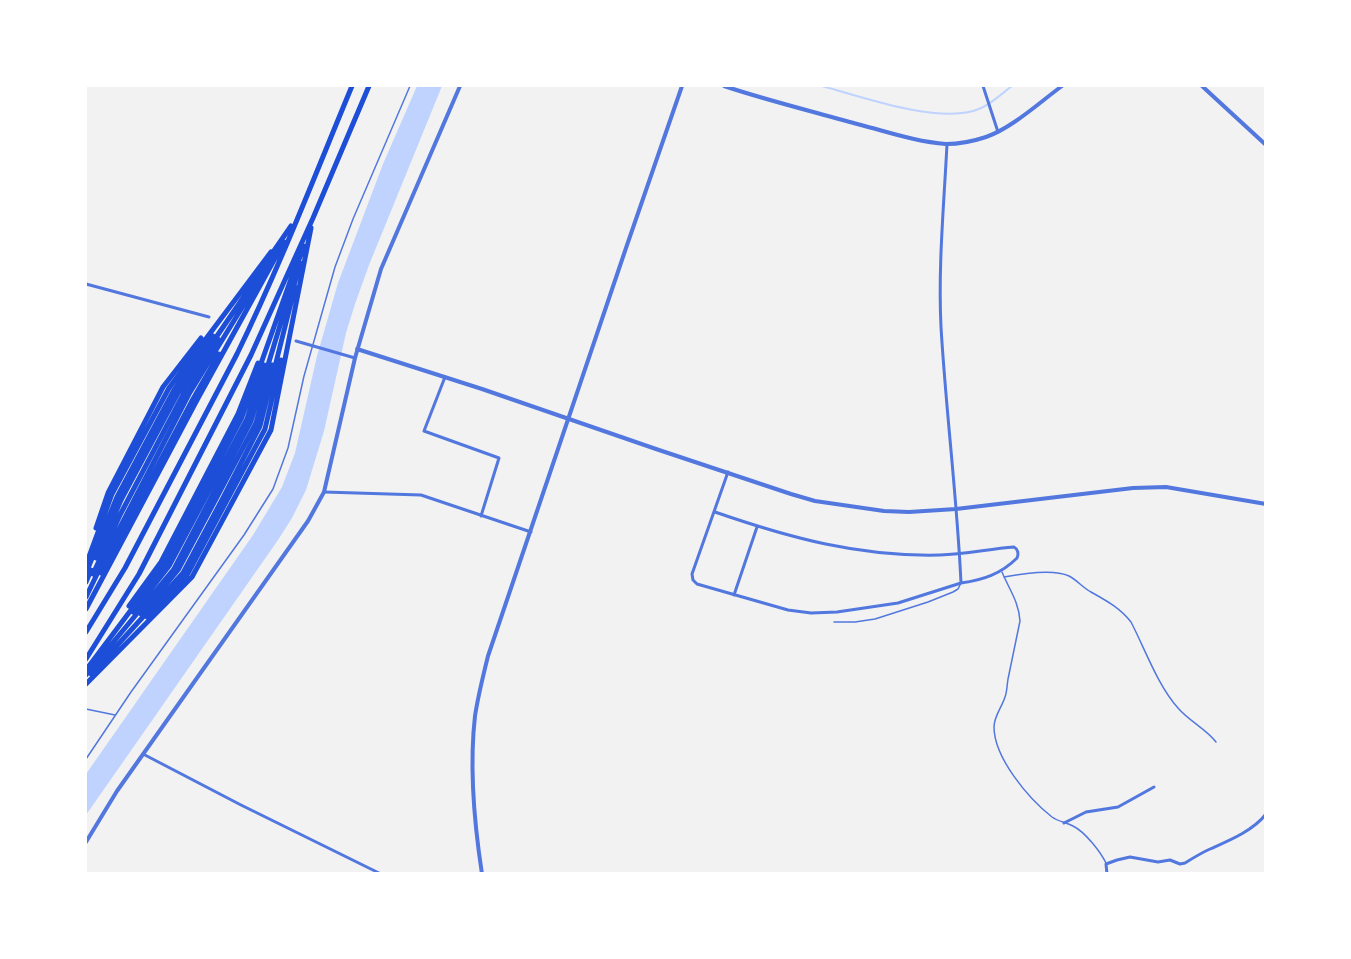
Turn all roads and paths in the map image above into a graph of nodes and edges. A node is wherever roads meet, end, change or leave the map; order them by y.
1 (352, 86) edge
2 (369, 86) edge
3 (410, 86) edge
4 (459, 86) edge
5 (682, 86) edge
6 (724, 86) edge
7 (1062, 86) edge
8 (1202, 86) edge
9 (983, 87) edge
10 (998, 132) junction
11 (947, 144) junction
12 (1266, 145) edge
13 (299, 215) junction
14 (313, 218) junction
15 (86, 284) edge
16 (209, 317) dead end
17 (296, 341) dead end
18 (313, 345) junction
19 (357, 349) junction
20 (355, 358) junction
21 (446, 377) junction
22 (568, 418) junction
23 (728, 472) junction
24 (324, 492) junction
25 (1266, 504) edge
26 (956, 509) junction
27 (715, 512) junction
28 (482, 516) junction
29 (757, 527) junction
30 (531, 532) junction
31 (960, 554) junction
32 (86, 558) edge
33 (86, 565) edge
34 (1001, 572) junction
35 (86, 574) edge
36 (1004, 577) junction
37 (86, 582) edge
38 (961, 583) junction
39 (86, 590) edge
40 (734, 595) junction
41 (86, 597) edge
42 (86, 603) edge
43 (86, 609) edge
44 (834, 622) dead end
45 (86, 632) edge
46 (86, 659) edge
47 (86, 676) edge
48 (86, 709) edge
49 (116, 715) junction
50 (1216, 742) dead end
51 (143, 754) junction
52 (86, 759) edge
53 (1154, 787) dead end
54 (1266, 814) edge
55 (1064, 823) junction
56 (86, 842) edge
57 (1106, 864) junction
58 (381, 873) edge
59 (482, 873) edge
60 (1107, 873) edge

1 - 13 highway
2 - 14 highway
3 - 18 lane
4 - 19 street
5 - 22 street
6 - 11 street
7 - 10 street
8 - 12 street
9 - 10 street
10 - 11 street
11 - 26 street
13 - 32 highway
13 - 33 highway
13 - 35 highway
13 - 37 highway
13 - 39 highway
13 - 41 highway
13 - 42 highway
13 - 43 highway
13 - 45 highway
14 - 46 highway
14 - 47 highway
14 - 47 highway
14 - 47 highway
14 - 47 highway
15 - 16 street
17 - 18 street
18 - 20 street
18 - 49 lane
19 - 20 street
19 - 21 street
20 - 24 street
21 - 22 street
21 - 28 street
22 - 23 street
22 - 30 street
23 - 26 street
23 - 27 street
24 - 28 street
24 - 51 street
25 - 26 street
26 - 31 street
27 - 29 street
27 - 40 street
28 - 30 street
29 - 31 street
29 - 40 street
30 - 59 street
31 - 34 street
31 - 38 street
34 - 36 lane
34 - 38 street
36 - 50 lane
36 - 55 lane
38 - 40 street
38 - 44 lane
48 - 49 lane
49 - 52 lane
51 - 56 street
51 - 58 street
53 - 55 street
54 - 57 street
55 - 57 lane
57 - 60 street

